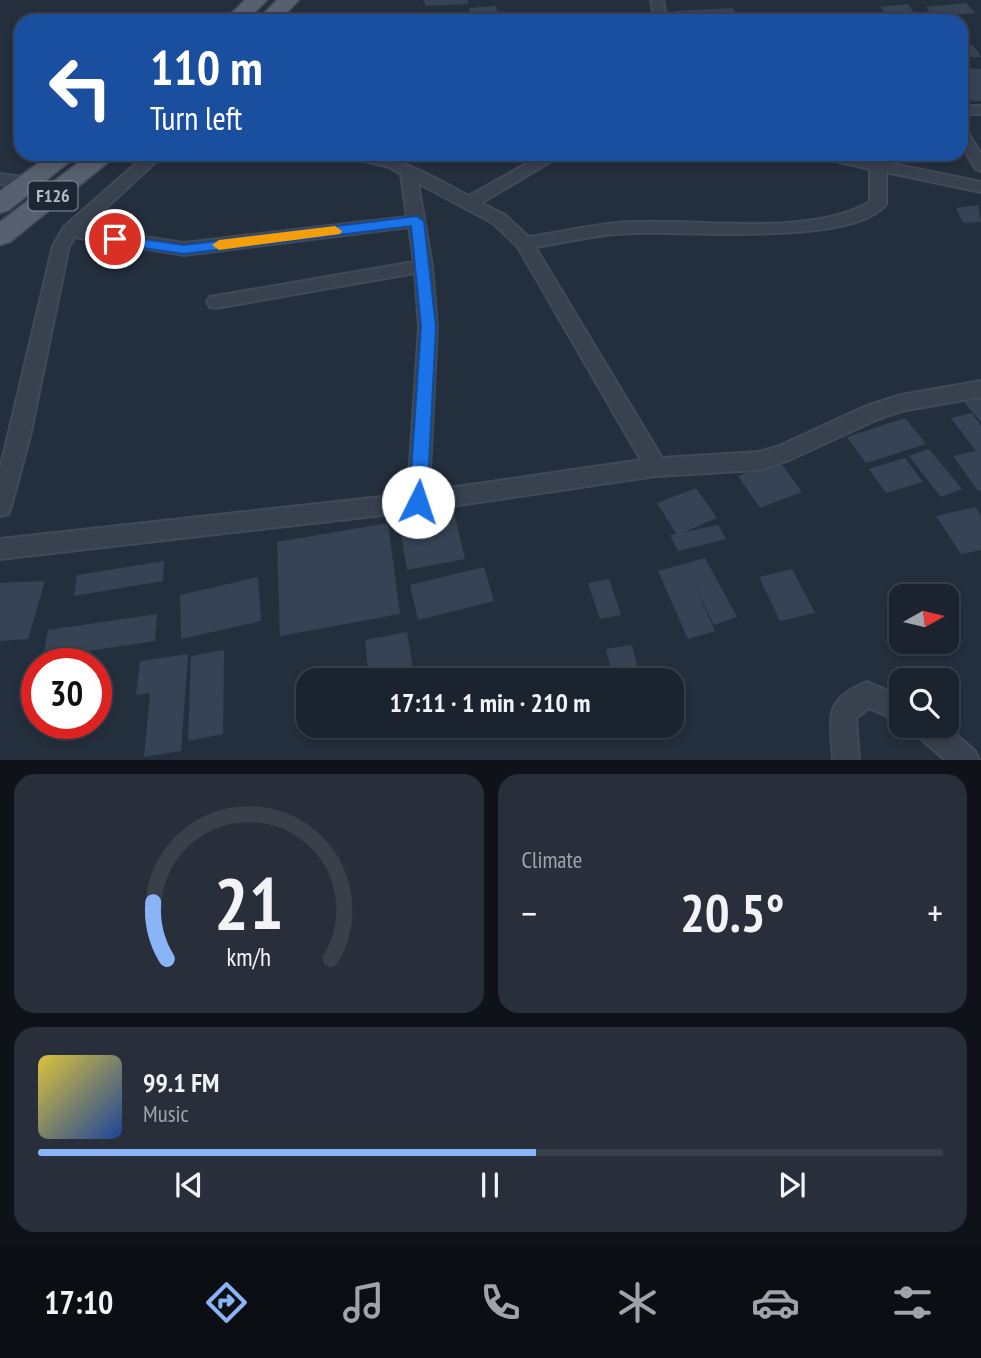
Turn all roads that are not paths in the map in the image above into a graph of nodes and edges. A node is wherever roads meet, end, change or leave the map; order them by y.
1 (257, 0) edge
2 (289, 0) edge
3 (242, 14) edge
4 (274, 14) edge
5 (968, 145) edge
6 (58, 161) edge
7 (97, 161) edge
8 (148, 161) edge
9 (384, 161) edge
10 (542, 161) edge
11 (855, 161) edge
12 (878, 166) junction
13 (981, 166) edge
14 (408, 171) junction
15 (0, 179) edge
16 (29, 183) junction
17 (981, 187) edge
18 (469, 202) junction
19 (0, 204) edge
20 (417, 221) junction
21 (70, 231) junction
22 (0, 236) edge
23 (524, 243) junction
24 (423, 266) junction
25 (216, 302) dead end
26 (981, 389) edge
27 (656, 467) junction
28 (418, 502) junction
29 (0, 507) edge
30 (0, 549) edge
31 (889, 704) edge
32 (940, 738) edge
33 (846, 760) edge
34 (966, 760) edge

1 - 3 main road
2 - 4 main road
5 - 13 street
6 - 16 main road, F126
7 - 22 main road, F126
8 - 21 street
9 - 14 street
10 - 18 street
11 - 12 street
12 - 17 street
12 - 23 street
14 - 18 street
14 - 20 street
15 - 16 street
16 - 19 main road, F126
18 - 23 street
20 - 21 street
20 - 24 street
21 - 29 street
23 - 27 street
24 - 25 street
24 - 28 street
26 - 27 street
27 - 28 street
28 - 30 street
31 - 33 street
32 - 34 street

